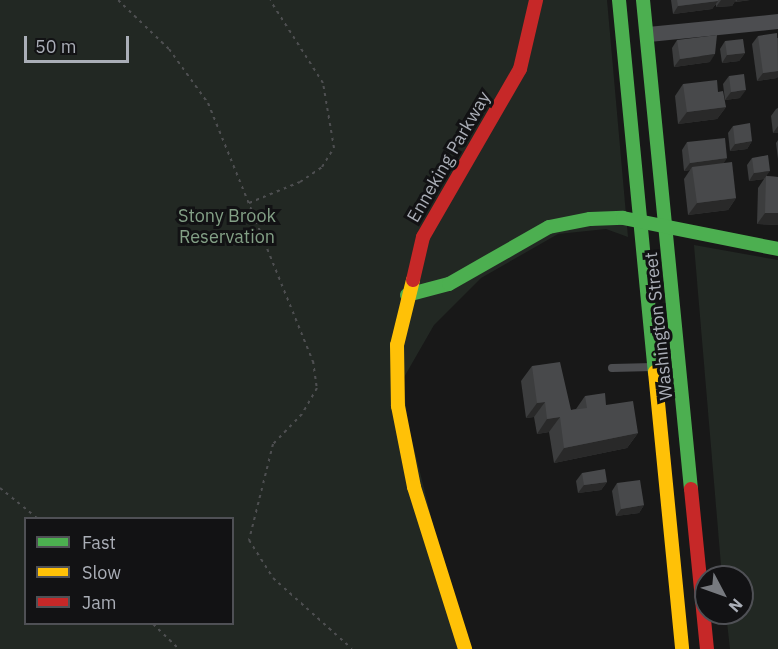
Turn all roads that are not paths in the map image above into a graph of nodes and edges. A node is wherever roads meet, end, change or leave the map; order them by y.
1 (536, 0) edge
2 (619, 0) edge
3 (643, 0) edge
4 (778, 21) edge
5 (648, 34) junction
6 (639, 222) junction
7 (668, 232) junction
8 (778, 249) edge
9 (407, 295) junction
10 (654, 367) junction
11 (612, 368) dead end
12 (465, 649) edge
13 (682, 649) edge
14 (707, 649) edge

1 - 9 main road, Enneking Parkway
2 - 6 main road, Washington Street
3 - 5 main road, Washington Street
4 - 5 street
5 - 7 main road, Washington Street
6 - 7 main road
6 - 9 main road
6 - 10 main road, Washington Street
7 - 8 main road
7 - 14 main road, Washington Street
9 - 12 main road, Enneking Parkway
10 - 11 lane
10 - 13 main road, Washington Street

